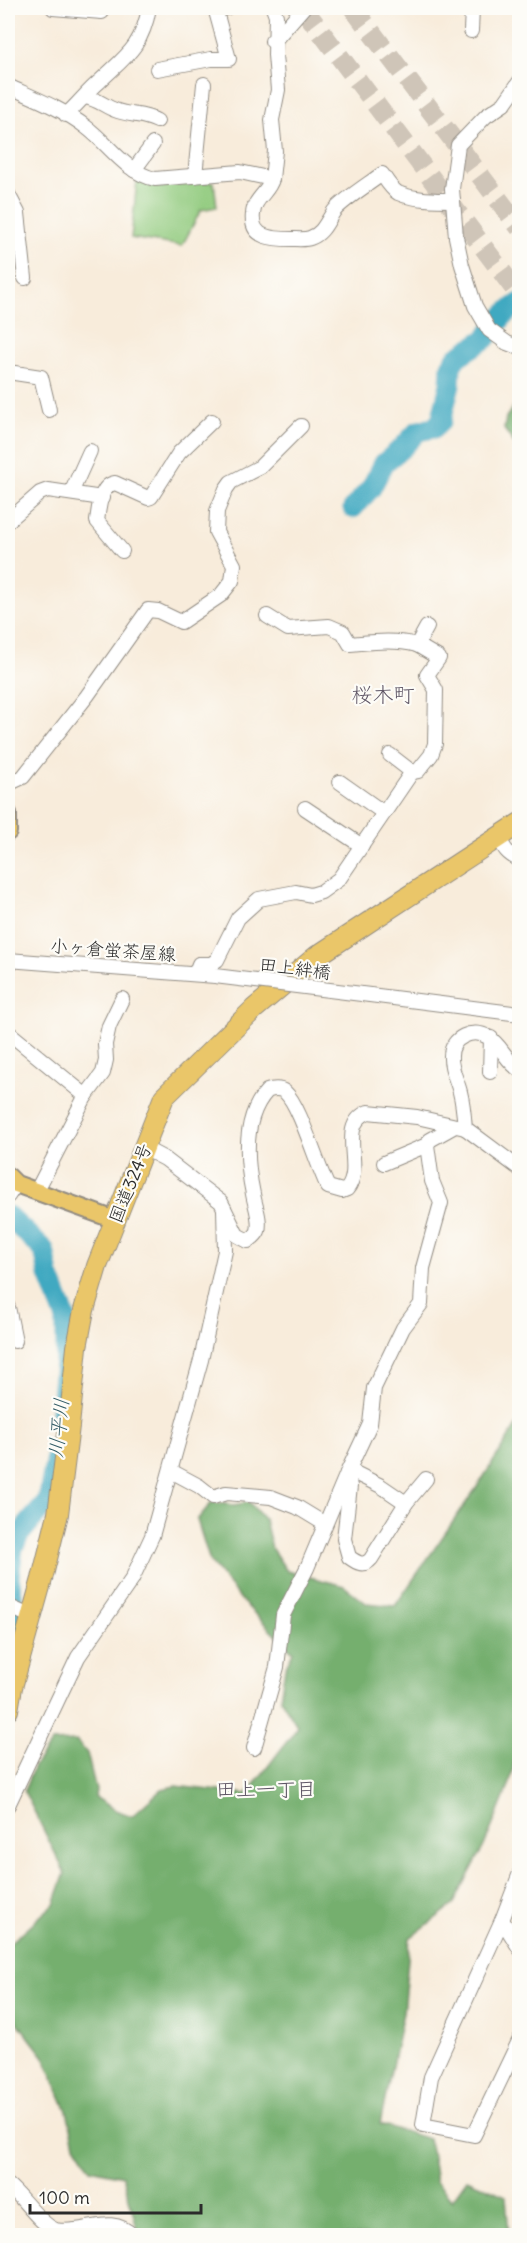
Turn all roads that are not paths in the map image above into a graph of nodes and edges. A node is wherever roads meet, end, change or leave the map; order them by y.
1 (53, 8) edge
2 (149, 8) edge
3 (226, 8) edge
4 (267, 8) edge
5 (273, 8) edge
6 (303, 8) edge
7 (472, 8) edge
8 (102, 12) dead end
9 (471, 31) dead end
10 (275, 40) junction
11 (156, 69) dead end
12 (519, 81) edge
13 (204, 84) dead end
14 (8, 87) edge
15 (85, 97) junction
16 (66, 115) junction
17 (157, 121) dead end
18 (153, 144) dead end
19 (134, 170) junction
20 (195, 176) junction
21 (272, 178) junction
22 (8, 194) edge
23 (453, 200) junction
24 (25, 278) dead end
25 (519, 348) edge
26 (8, 372) edge
27 (49, 410) dead end
28 (212, 421) dead end
29 (301, 426) dead end
30 (90, 451) dead end
31 (71, 493) junction
32 (102, 498) junction
33 (8, 521) edge
34 (122, 551) dead end
35 (267, 616) dead end
36 (427, 627) dead end
37 (417, 645) junction
38 (390, 755) dead end
39 (412, 772) junction
40 (340, 782) dead end
41 (8, 784) edge
42 (305, 808) dead end
43 (8, 813) edge
44 (384, 813) junction
45 (519, 823) edge
46 (8, 829) edge
47 (499, 837) junction
48 (362, 846) junction
49 (519, 860) edge
50 (8, 960) edge
51 (195, 974) junction
52 (215, 976) joint
53 (122, 999) dead end
54 (519, 1014) edge
55 (9, 1038) edge
56 (491, 1038) junction
57 (519, 1070) edge
58 (490, 1072) dead end
59 (86, 1096) junction
60 (460, 1127) junction
61 (427, 1145) junction
62 (144, 1148) junction
63 (384, 1163) dead end
64 (519, 1169) edge
65 (10, 1184) edge
66 (36, 1192) junction
67 (224, 1208) junction
68 (115, 1220) junction
69 (8, 1307) edge
70 (15, 1341) dead end
71 (171, 1471) junction
72 (348, 1471) junction
73 (426, 1479) dead end
74 (406, 1503) junction
75 (325, 1524) junction
76 (8, 1608) edge
77 (32, 1617) junction
78 (8, 1710) edge
79 (254, 1748) dead end
80 (8, 1805) edge
81 (519, 1874) edge
82 (502, 1920) junction
83 (519, 1949) edge
84 (519, 2039) edge
85 (8, 2185) edge
86 (98, 2231) edge
87 (51, 2232) edge
88 (134, 2235) edge

1 - 8 street
2 - 15 street
3 - 11 street
4 - 10 street
5 - 10 street
6 - 10 street
7 - 9 street
10 - 21 street
12 - 23 street
13 - 20 street
14 - 16 street
15 - 16 street
15 - 17 street
16 - 19 street
18 - 19 street
19 - 20 street
20 - 21 street
21 - 23 street
22 - 24 street
23 - 25 street
26 - 27 street
28 - 32 street
29 - 41 street
30 - 31 street
31 - 32 street
31 - 33 street
32 - 34 street
35 - 37 street
36 - 37 street
37 - 39 street
38 - 39 street
39 - 44 street
40 - 44 street
42 - 48 street
43 - 46 main road
44 - 48 street
45 - 47 highway, 国道324号
47 - 49 street
47 - 62 highway, 国道324号
48 - 51 street
50 - 51 street, 小ヶ倉蛍茶屋線
51 - 52 street, 小ヶ倉蛍茶屋線
52 - 54 street, 田上絆橋, bridge
53 - 59 street
55 - 59 street
56 - 57 street
56 - 58 street
56 - 60 street
59 - 66 street
60 - 61 street
60 - 64 street
60 - 67 street
61 - 63 street
61 - 72 street
62 - 67 street
62 - 68 highway, 国道324号
65 - 66 main road
66 - 68 main road
67 - 71 street
68 - 77 highway, 国道324号
69 - 70 street
71 - 75 street
71 - 80 street
72 - 74 street
72 - 74 street
72 - 75 street
73 - 74 street
75 - 79 street
76 - 77 street
77 - 78 highway, 国道324号
81 - 82 street
82 - 83 street
82 - 84 street
85 - 87 street
86 - 87 street
86 - 88 street

